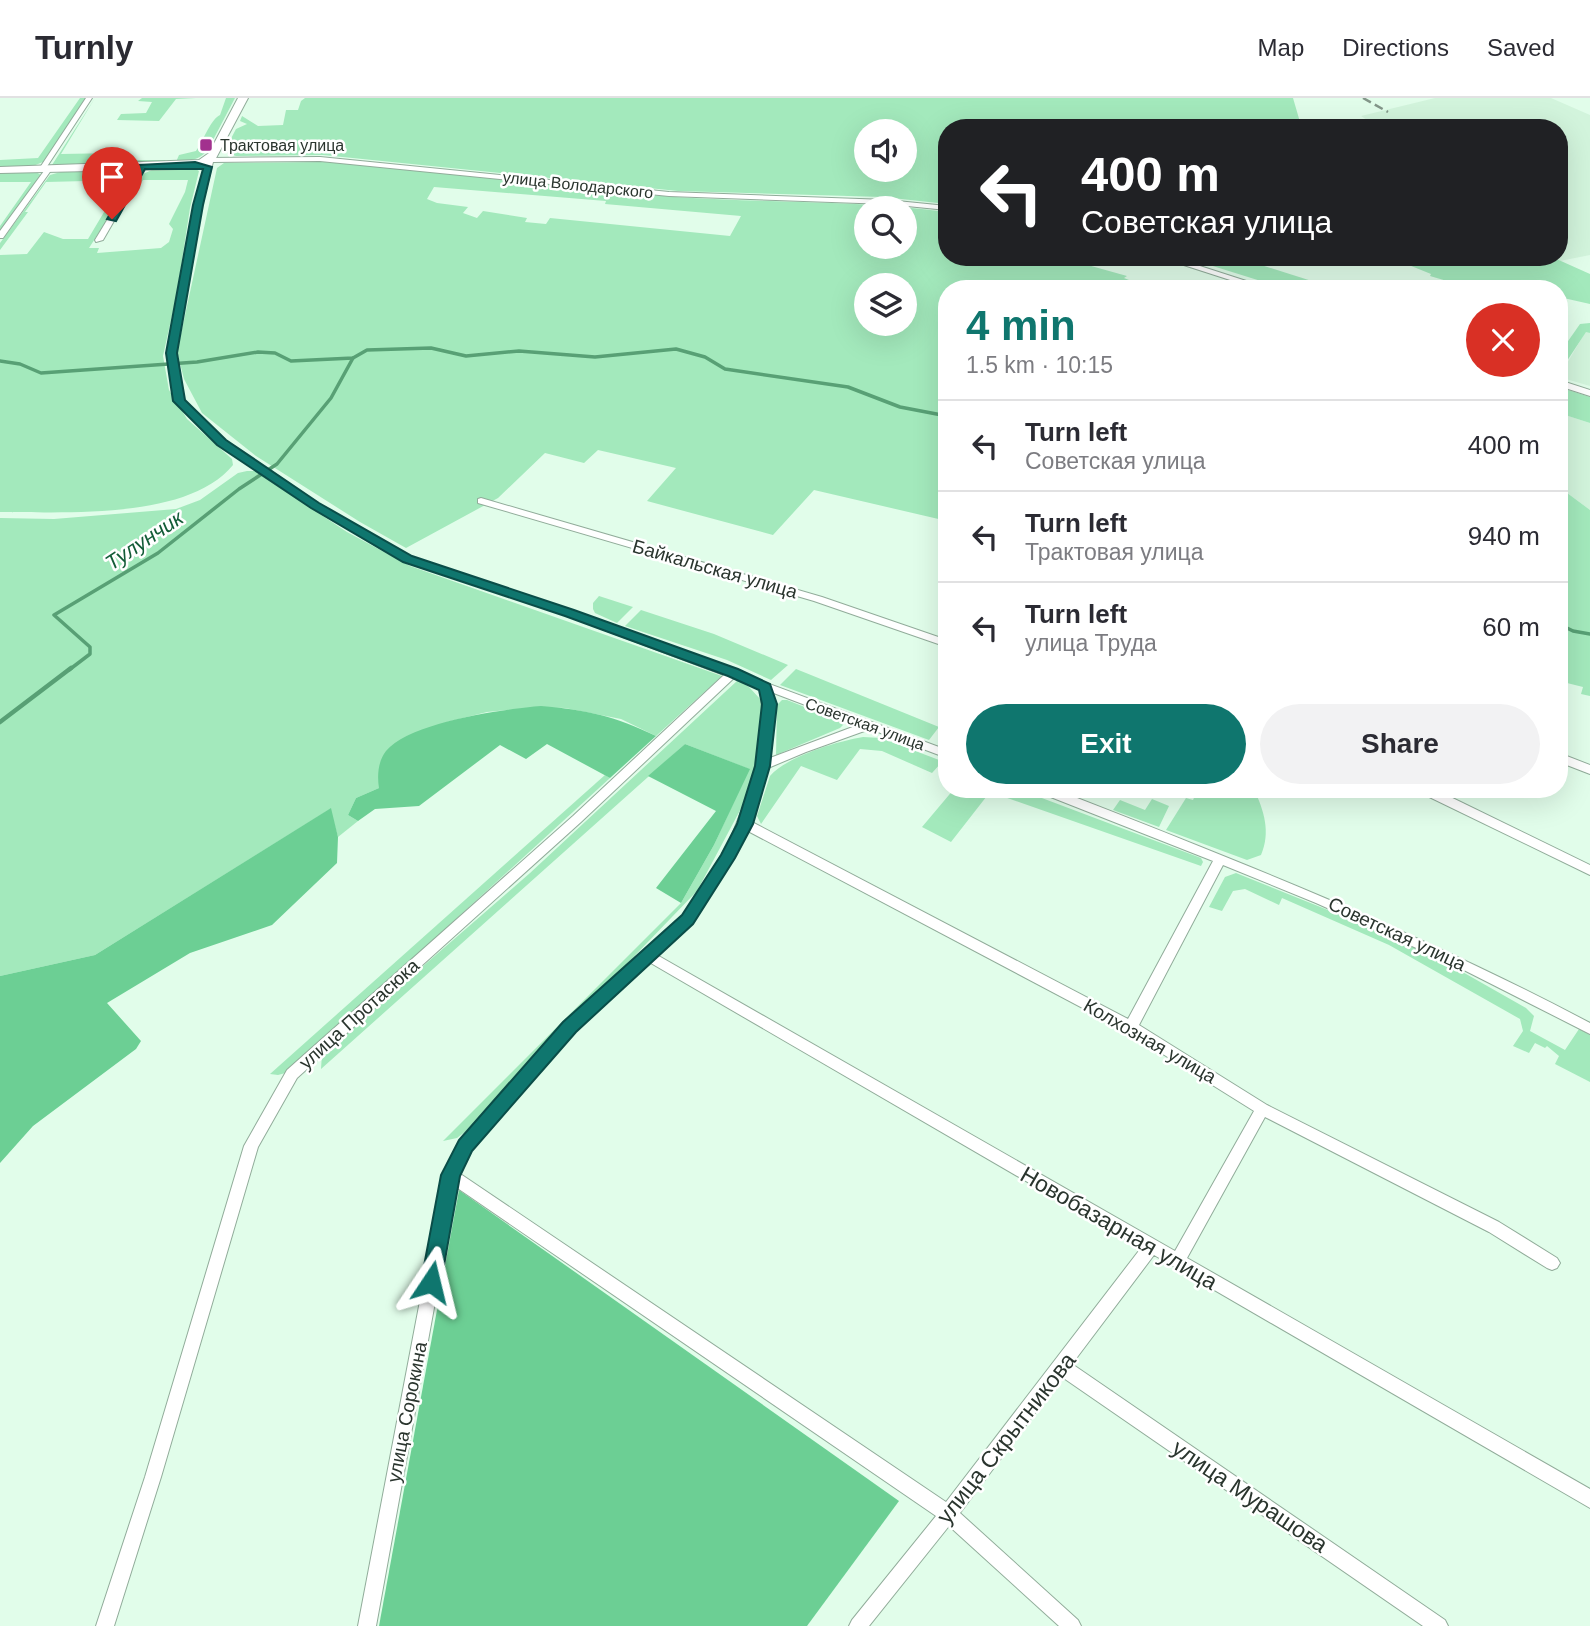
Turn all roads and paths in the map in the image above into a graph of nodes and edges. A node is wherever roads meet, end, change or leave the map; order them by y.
1 (89, 98) edge
2 (243, 98) edge
3 (211, 160) junction
4 (142, 167) junction
5 (45, 169) junction
6 (0, 170) edge
7 (938, 207) edge
8 (0, 236) edge
9 (99, 240) dead end
10 (1192, 266) edge
11 (1238, 280) edge
12 (1568, 386) edge
13 (1590, 393) edge
14 (481, 500) dead end
15 (938, 642) edge
16 (733, 673) junction
17 (765, 688) junction
18 (870, 725) junction
19 (938, 751) edge
20 (1568, 761) edge
21 (763, 766) junction
22 (1590, 770) edge
23 (1065, 798) edge
24 (1442, 798) edge
25 (745, 824) junction
26 (1220, 859) junction
27 (1590, 870) edge
28 (649, 956) junction
29 (1131, 1027) junction
30 (1590, 1029) edge
31 (1262, 1109) junction
32 (451, 1175) junction
33 (1151, 1247) junction
34 (1177, 1262) junction
35 (1552, 1263) dead end
36 (1062, 1367) junction
37 (1590, 1499) edge
38 (948, 1514) junction
39 (105, 1626) edge
40 (367, 1626) edge
41 (858, 1626) edge
42 (1072, 1626) edge
43 (1438, 1626) edge

1 - 5 street
2 - 3 highway
3 - 4 highway
3 - 7 street, улица Володарского
3 - 16 street, Советская улица
4 - 5 highway
4 - 9 street
5 - 6 highway
5 - 8 street
10 - 11 street
12 - 13 street
14 - 15 street, Байкальская улица
16 - 17 street, Советская улица
16 - 39 street, улица Протасюка
17 - 18 street, Советская улица
17 - 21 street, улица Сорокина
18 - 19 street, Советская улица
18 - 21 street
20 - 22 street
21 - 25 street, улица Сорокина
23 - 26 street, Советская улица
24 - 27 street
25 - 28 street, улица Сорокина
25 - 29 street, Колхозная улица
26 - 29 street
26 - 30 street, Советская улица
28 - 32 street, улица Сорокина
28 - 33 street, Новобазарная улица
29 - 31 street, Колхозная улица
31 - 34 street
31 - 35 street, Колхозная улица
32 - 38 street
32 - 40 street, улица Сорокина
33 - 34 street, Новобазарная улица
33 - 36 street, улица Скрытникова
34 - 37 street, Новобазарная улица
36 - 38 street, улица Скрытникова
36 - 43 street, улица Мурашова
38 - 41 street, улица Скрытникова
38 - 42 street

